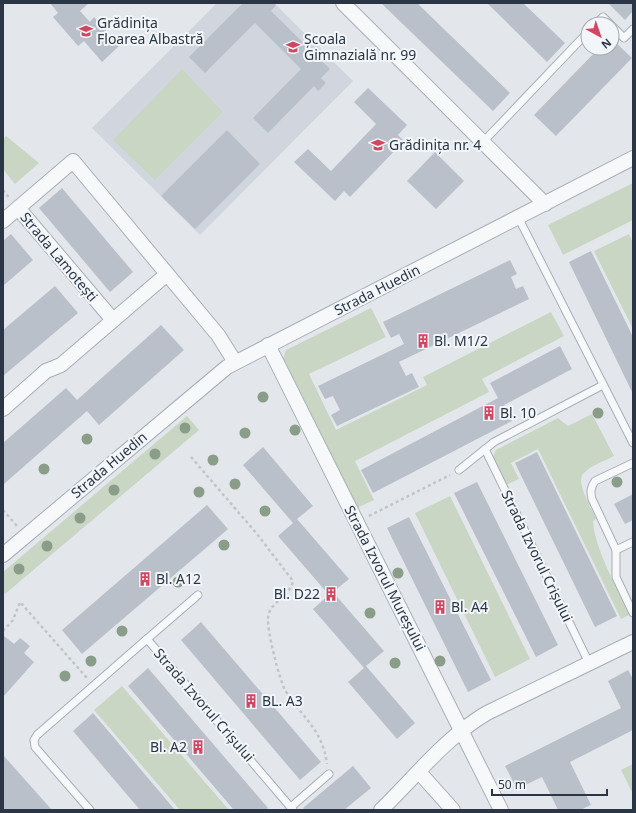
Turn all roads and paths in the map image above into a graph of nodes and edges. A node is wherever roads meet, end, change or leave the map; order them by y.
1 (343, 3) edge
2 (633, 29) edge
3 (620, 34) edge
4 (580, 40) edge
5 (483, 142) junction
6 (633, 158) edge
7 (545, 204) junction
8 (18, 208) junction
9 (518, 217) junction
10 (3, 221) edge
11 (167, 274) junction
12 (113, 320) junction
13 (268, 345) junction
14 (235, 362) junction
15 (604, 385) junction
16 (3, 409) edge
17 (633, 443) edge
18 (485, 449) junction
19 (191, 457) dead end
20 (633, 463) edge
21 (459, 470) joint
22 (3, 510) edge
23 (357, 522) junction
24 (26, 536) junction
25 (633, 542) edge
26 (616, 550) junction
27 (3, 555) edge
28 (198, 595) dead end
29 (633, 613) edge
30 (3, 631) edge
31 (147, 639) junction
32 (633, 642) edge
33 (589, 663) junction
34 (93, 686) junction
35 (460, 730) junction
36 (420, 772) junction
37 (329, 774) joint
38 (292, 808) edge
39 (90, 810) edge
40 (381, 810) edge
41 (453, 810) edge
42 (501, 810) edge

1 - 5 street
2 - 3 lane
4 - 5 lane
5 - 7 street
6 - 7 street, Strada Huedin
7 - 9 street, Strada Huedin
8 - 10 street, Strada Lamotești
8 - 11 street
8 - 12 street, Strada Lamotești
9 - 13 street, Strada Huedin
9 - 15 lane
11 - 12 street
11 - 14 street
12 - 16 street
13 - 14 street, Strada Huedin
13 - 23 street, Strada Izvorul Mureșului
14 - 24 street, Strada Huedin
15 - 17 lane
15 - 18 lane
18 - 21 lane
18 - 33 lane, Strada Izvorul Crișului
19 - 37 path
20 - 26 lane
21 - 23 path
22 - 24 path
23 - 35 street, Strada Izvorul Mureșului
24 - 27 street, Strada Huedin
25 - 26 lane
26 - 29 lane
28 - 31 lane
30 - 34 path
31 - 34 lane, Strada Izvorul Crișului
31 - 38 lane, Strada Izvorul Crișului
32 - 33 street
33 - 35 street
34 - 39 lane, Strada Izvorul Crișului
35 - 36 street
35 - 42 street, Strada Izvorul Mureșului
36 - 40 street
36 - 41 street
37 - 38 lane

